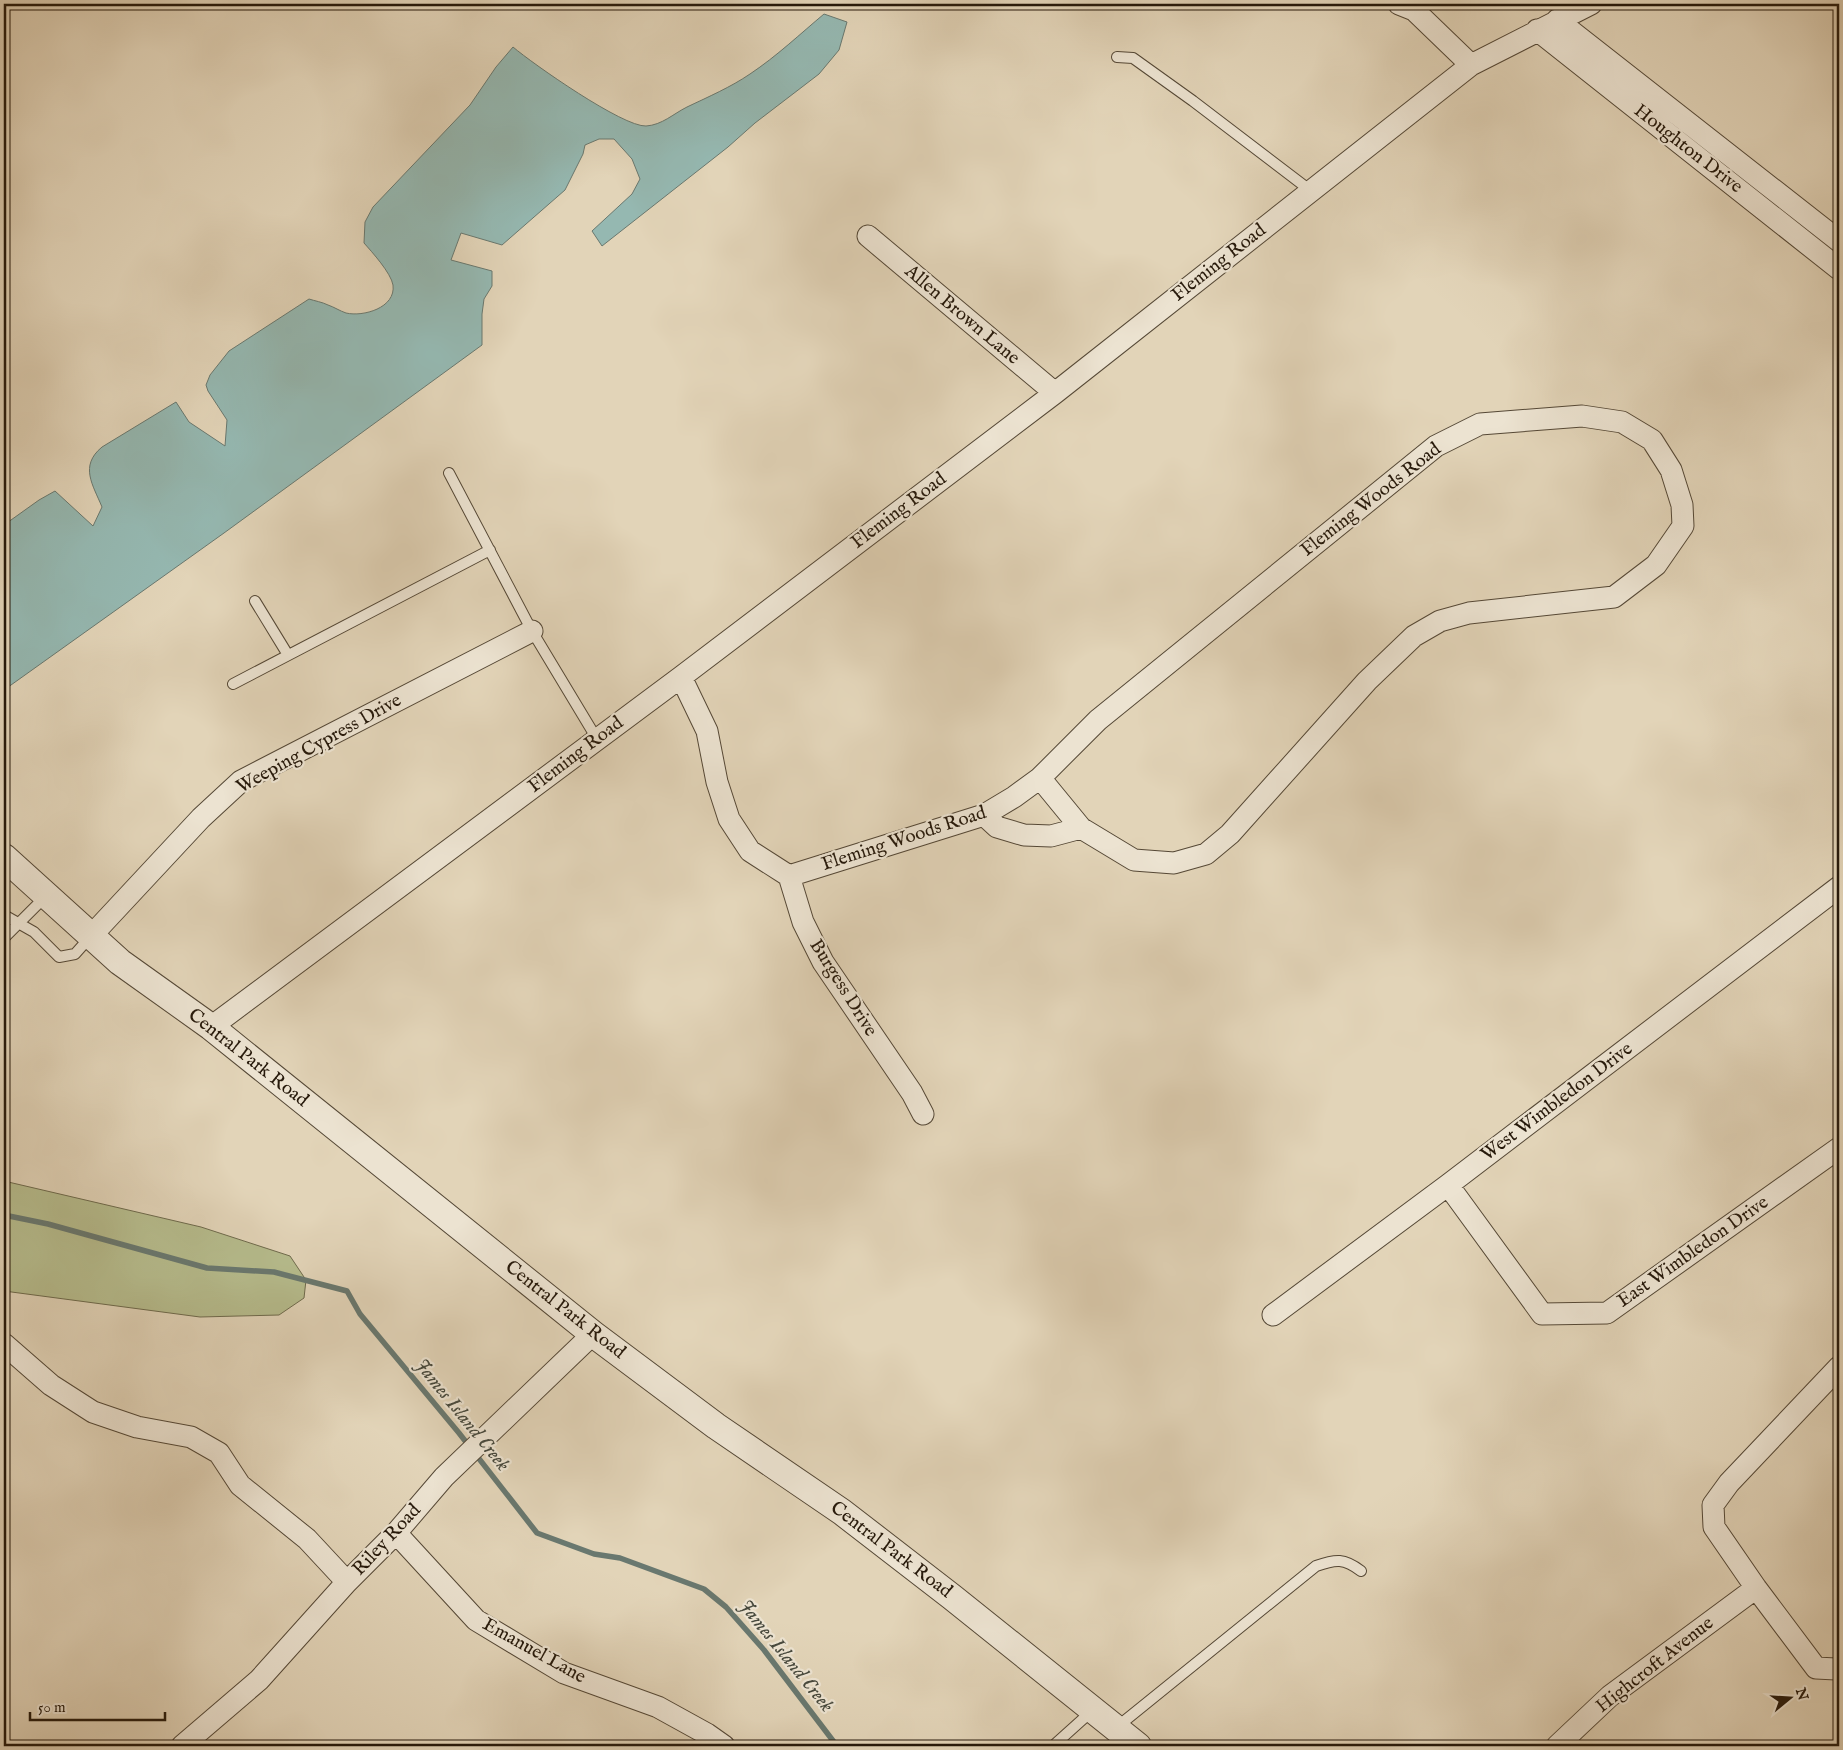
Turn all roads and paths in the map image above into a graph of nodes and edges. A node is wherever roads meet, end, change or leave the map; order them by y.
1 (1399, 4) edge
2 (1591, 4) edge
3 (1557, 20) junction
4 (1537, 30) junction
5 (1117, 57) dead end
6 (1472, 64) junction
7 (1643, 87) junction
8 (1630, 103) junction
9 (1311, 191) junction
10 (1785, 198) junction
11 (1771, 214) junction
12 (868, 236) dead end
13 (1839, 241) edge
14 (1839, 269) edge
15 (1055, 393) junction
16 (449, 473) dead end
17 (490, 550) junction
18 (255, 601) dead end
19 (532, 631) junction
20 (288, 655) junction
21 (681, 677) junction
22 (233, 684) dead end
23 (598, 739) junction
24 (1040, 778) junction
25 (984, 815) junction
26 (1081, 828) junction
27 (4, 858) edge
28 (789, 876) junction
29 (1839, 887) edge
30 (47, 895) junction
31 (4, 915) edge
32 (19, 922) junction
33 (91, 936) junction
34 (4, 938) edge
35 (211, 1026) junction
36 (924, 1114) dead end
37 (1839, 1148) edge
38 (1448, 1185) junction
39 (1273, 1315) dead end
40 (593, 1334) junction
41 (4, 1344) edge
42 (1839, 1368) edge
43 (396, 1534) junction
44 (1361, 1571) dead end
45 (347, 1582) junction
46 (1756, 1588) junction
47 (1839, 1667) edge
48 (1094, 1709) junction
49 (1116, 1728) junction
50 (182, 1746) edge
51 (724, 1746) edge
52 (1053, 1746) edge
53 (1138, 1746) edge
54 (1557, 1746) edge

1 - 6 street
2 - 3 street, Fleming Road
3 - 4 street, Fleming Road
3 - 7 street, Houghton Drive
4 - 6 street, Fleming Road
4 - 8 street, Houghton Drive
5 - 9 lane
6 - 9 street, Fleming Road
7 - 8 lane
7 - 10 street, Houghton Drive
8 - 11 street, Houghton Drive
9 - 15 street, Fleming Road
10 - 11 lane
10 - 13 street, Houghton Drive
11 - 14 street, Houghton Drive
12 - 15 street, Allen Brown Lane
15 - 21 street, Fleming Road
16 - 17 lane
17 - 19 lane
17 - 20 lane
18 - 20 lane
19 - 23 lane
19 - 33 street, Weeping Cypress Drive
20 - 22 lane
21 - 23 street, Fleming Road
21 - 28 street
23 - 35 street, Fleming Road
24 - 25 street, Fleming Woods Road
24 - 26 street, Fleming Woods Road
24 - 26 street, Fleming Woods Road
25 - 26 street
25 - 28 street, Fleming Woods Road
27 - 30 street, Central Park Road
28 - 36 street, Burgess Drive
29 - 38 street, West Wimbledon Drive
30 - 32 lane
30 - 33 street, Central Park Road
31 - 32 lane
32 - 33 lane
32 - 34 lane
33 - 35 street, Central Park Road
35 - 40 street, Central Park Road
37 - 38 street, East Wimbledon Drive
38 - 39 street, West Wimbledon Drive
40 - 43 street, Riley Road
40 - 48 street, Central Park Road
41 - 45 street
42 - 46 street
43 - 45 street, Riley Road
43 - 51 street, Emanuel Lane
44 - 49 lane
45 - 50 street, Riley Road
46 - 47 street
46 - 54 street, Highcroft Avenue
48 - 49 street, Central Park Road
48 - 52 lane
49 - 53 street, Central Park Road

